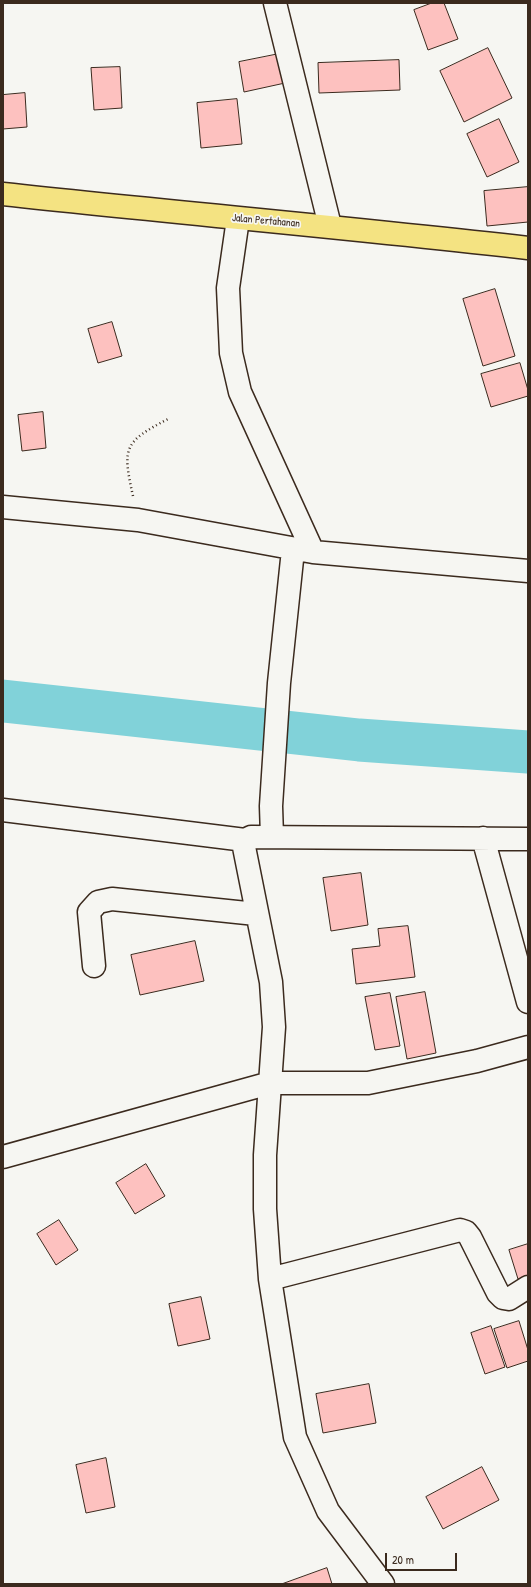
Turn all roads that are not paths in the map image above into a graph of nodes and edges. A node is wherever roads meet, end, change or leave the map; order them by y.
1 (275, 3) edge
2 (3, 194) edge
3 (238, 219) junction
4 (330, 226) junction
5 (528, 248) edge
6 (3, 507) edge
7 (303, 551) junction
8 (528, 571) edge
9 (3, 810) edge
10 (272, 837) junction
11 (482, 838) junction
12 (528, 839) edge
13 (245, 840) junction
14 (256, 914) junction
15 (94, 966) dead end
16 (528, 1002) edge
17 (528, 1047) edge
18 (270, 1083) junction
19 (3, 1158) edge
20 (270, 1279) junction
21 (528, 1287) edge
22 (383, 1584) edge

1 - 4 street
2 - 3 highway, Jalan Pertahanan
3 - 4 highway, Jalan Pertahanan
3 - 7 street
4 - 5 highway, Jalan Pertahanan
6 - 7 street
7 - 8 street
7 - 10 street
9 - 13 street
10 - 11 street
10 - 13 street
11 - 12 street
11 - 16 street
13 - 14 street
14 - 15 street
14 - 18 street
17 - 18 street
18 - 19 street
18 - 20 street
20 - 21 street
20 - 22 street

